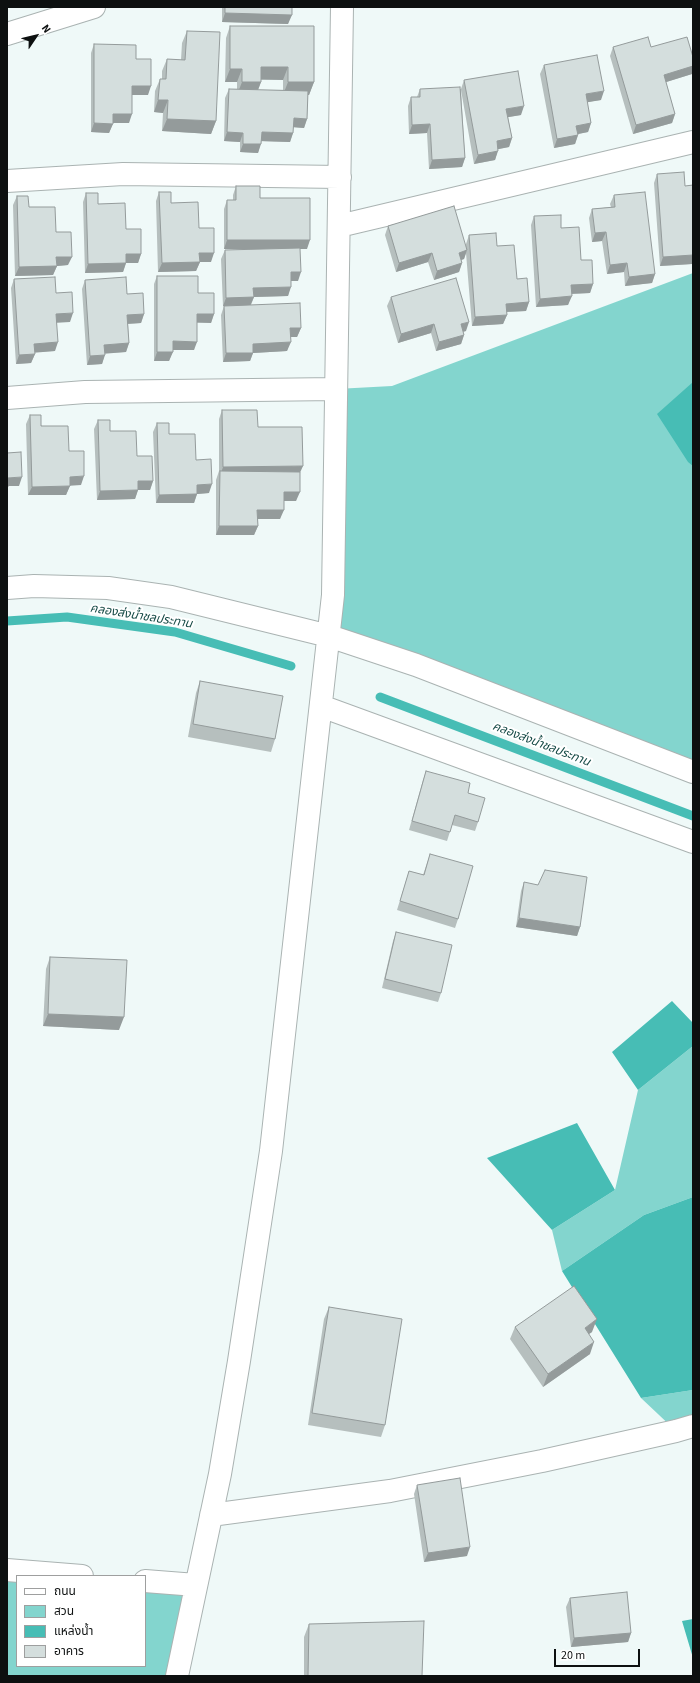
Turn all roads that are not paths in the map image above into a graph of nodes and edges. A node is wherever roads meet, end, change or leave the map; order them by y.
1 (94, 7) edge
2 (342, 7) edge
3 (7, 34) edge
4 (693, 142) edge
5 (340, 177) junction
6 (7, 181) edge
7 (339, 226) junction
8 (336, 389) junction
9 (7, 398) edge
10 (7, 588) edge
11 (329, 636) junction
12 (321, 706) junction
13 (693, 772) edge
14 (693, 842) edge
15 (693, 1426) edge
16 (211, 1514) junction
17 (7, 1570) edge
18 (70, 1575) edge
19 (146, 1581) edge
20 (196, 1585) junction
21 (177, 1676) edge

1 - 3 street
2 - 5 street
4 - 7 street
5 - 6 street
5 - 7 street
7 - 8 street
8 - 9 street
8 - 11 street
10 - 11 street
11 - 12 street
11 - 13 street
12 - 14 street
12 - 16 street
15 - 16 street
16 - 20 street
17 - 18 street
19 - 20 street
20 - 21 street

